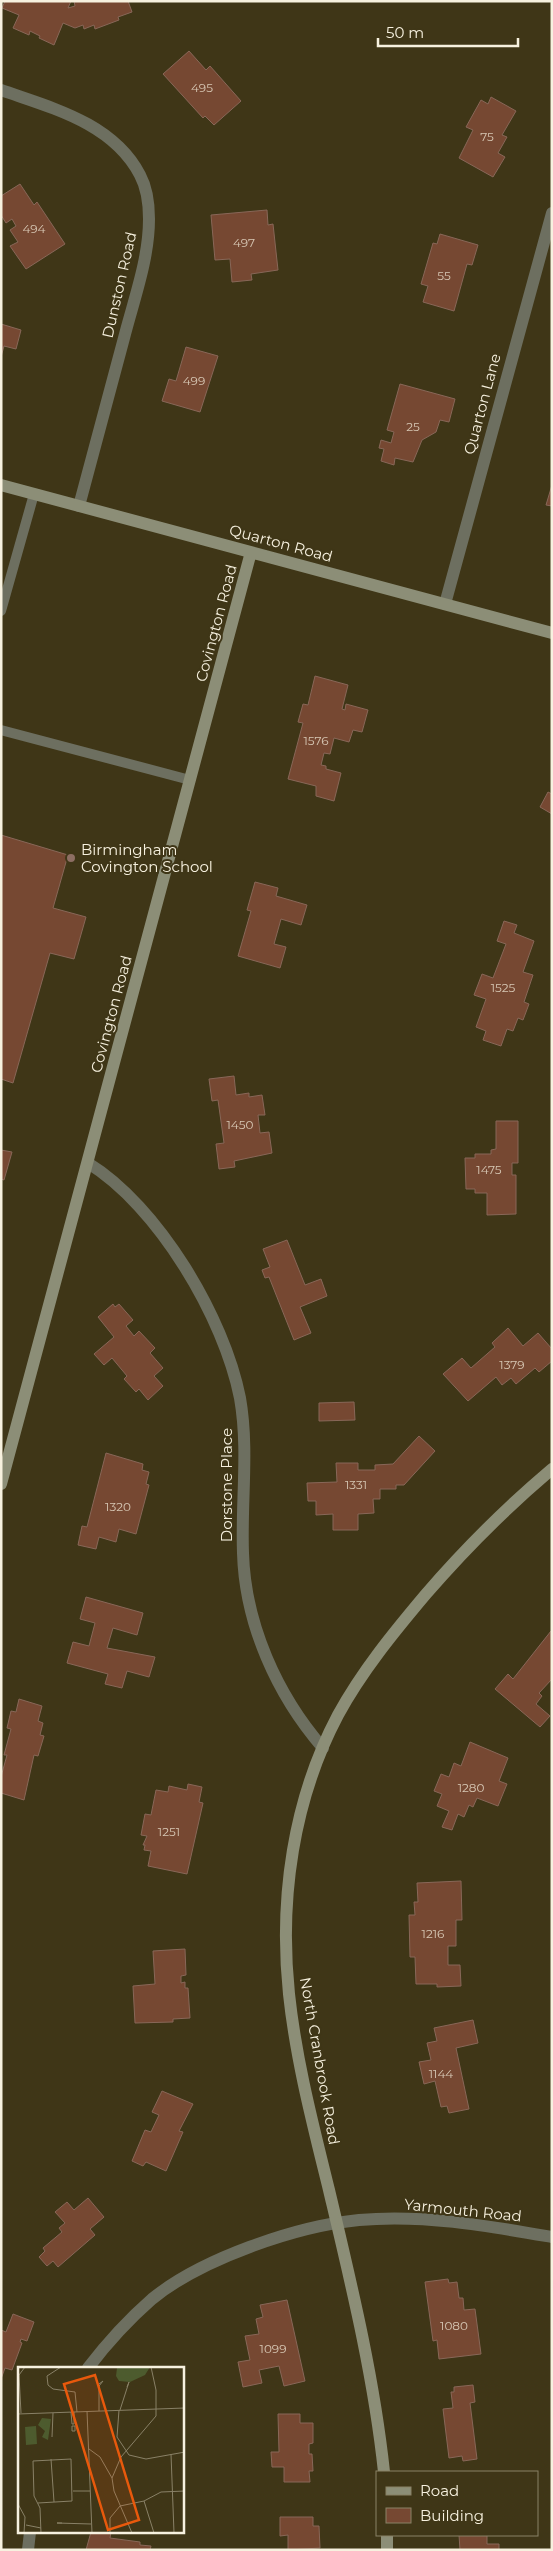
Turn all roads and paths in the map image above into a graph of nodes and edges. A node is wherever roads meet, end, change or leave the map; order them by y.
1 (1, 90) edge
2 (552, 213) edge
3 (1, 485) edge
4 (34, 494) junction
5 (79, 506) junction
6 (251, 552) junction
7 (445, 604) junction
8 (1, 611) edge
9 (552, 633) edge
10 (1, 730) edge
11 (190, 780) junction
12 (88, 1163) junction
13 (552, 1469) edge
14 (1, 1484) edge
15 (323, 1748) junction
16 (337, 2224) junction
17 (552, 2238) edge
18 (89, 2367) edge
19 (384, 2471) edge
20 (30, 2534) edge
21 (387, 2536) edge
22 (28, 2550) edge
23 (388, 2550) edge

1 - 5 street, Dunston Road
2 - 7 street, Quarton Lane
3 - 4 street, Quarton Road
4 - 5 street, Quarton Road
4 - 8 lane
5 - 6 street, Quarton Road
6 - 7 street, Quarton Road
6 - 11 street, Covington Road
7 - 9 street, Quarton Road
10 - 11 lane
11 - 12 street, Covington Road
12 - 14 street, Covington Road
12 - 15 street, Dorstone Place
13 - 15 street, North Cranbrook Road
15 - 16 street, North Cranbrook Road
16 - 17 street, Yarmouth Road
16 - 18 street, Yarmouth Road
16 - 19 street, North Cranbrook Road
20 - 22 street
21 - 23 street

